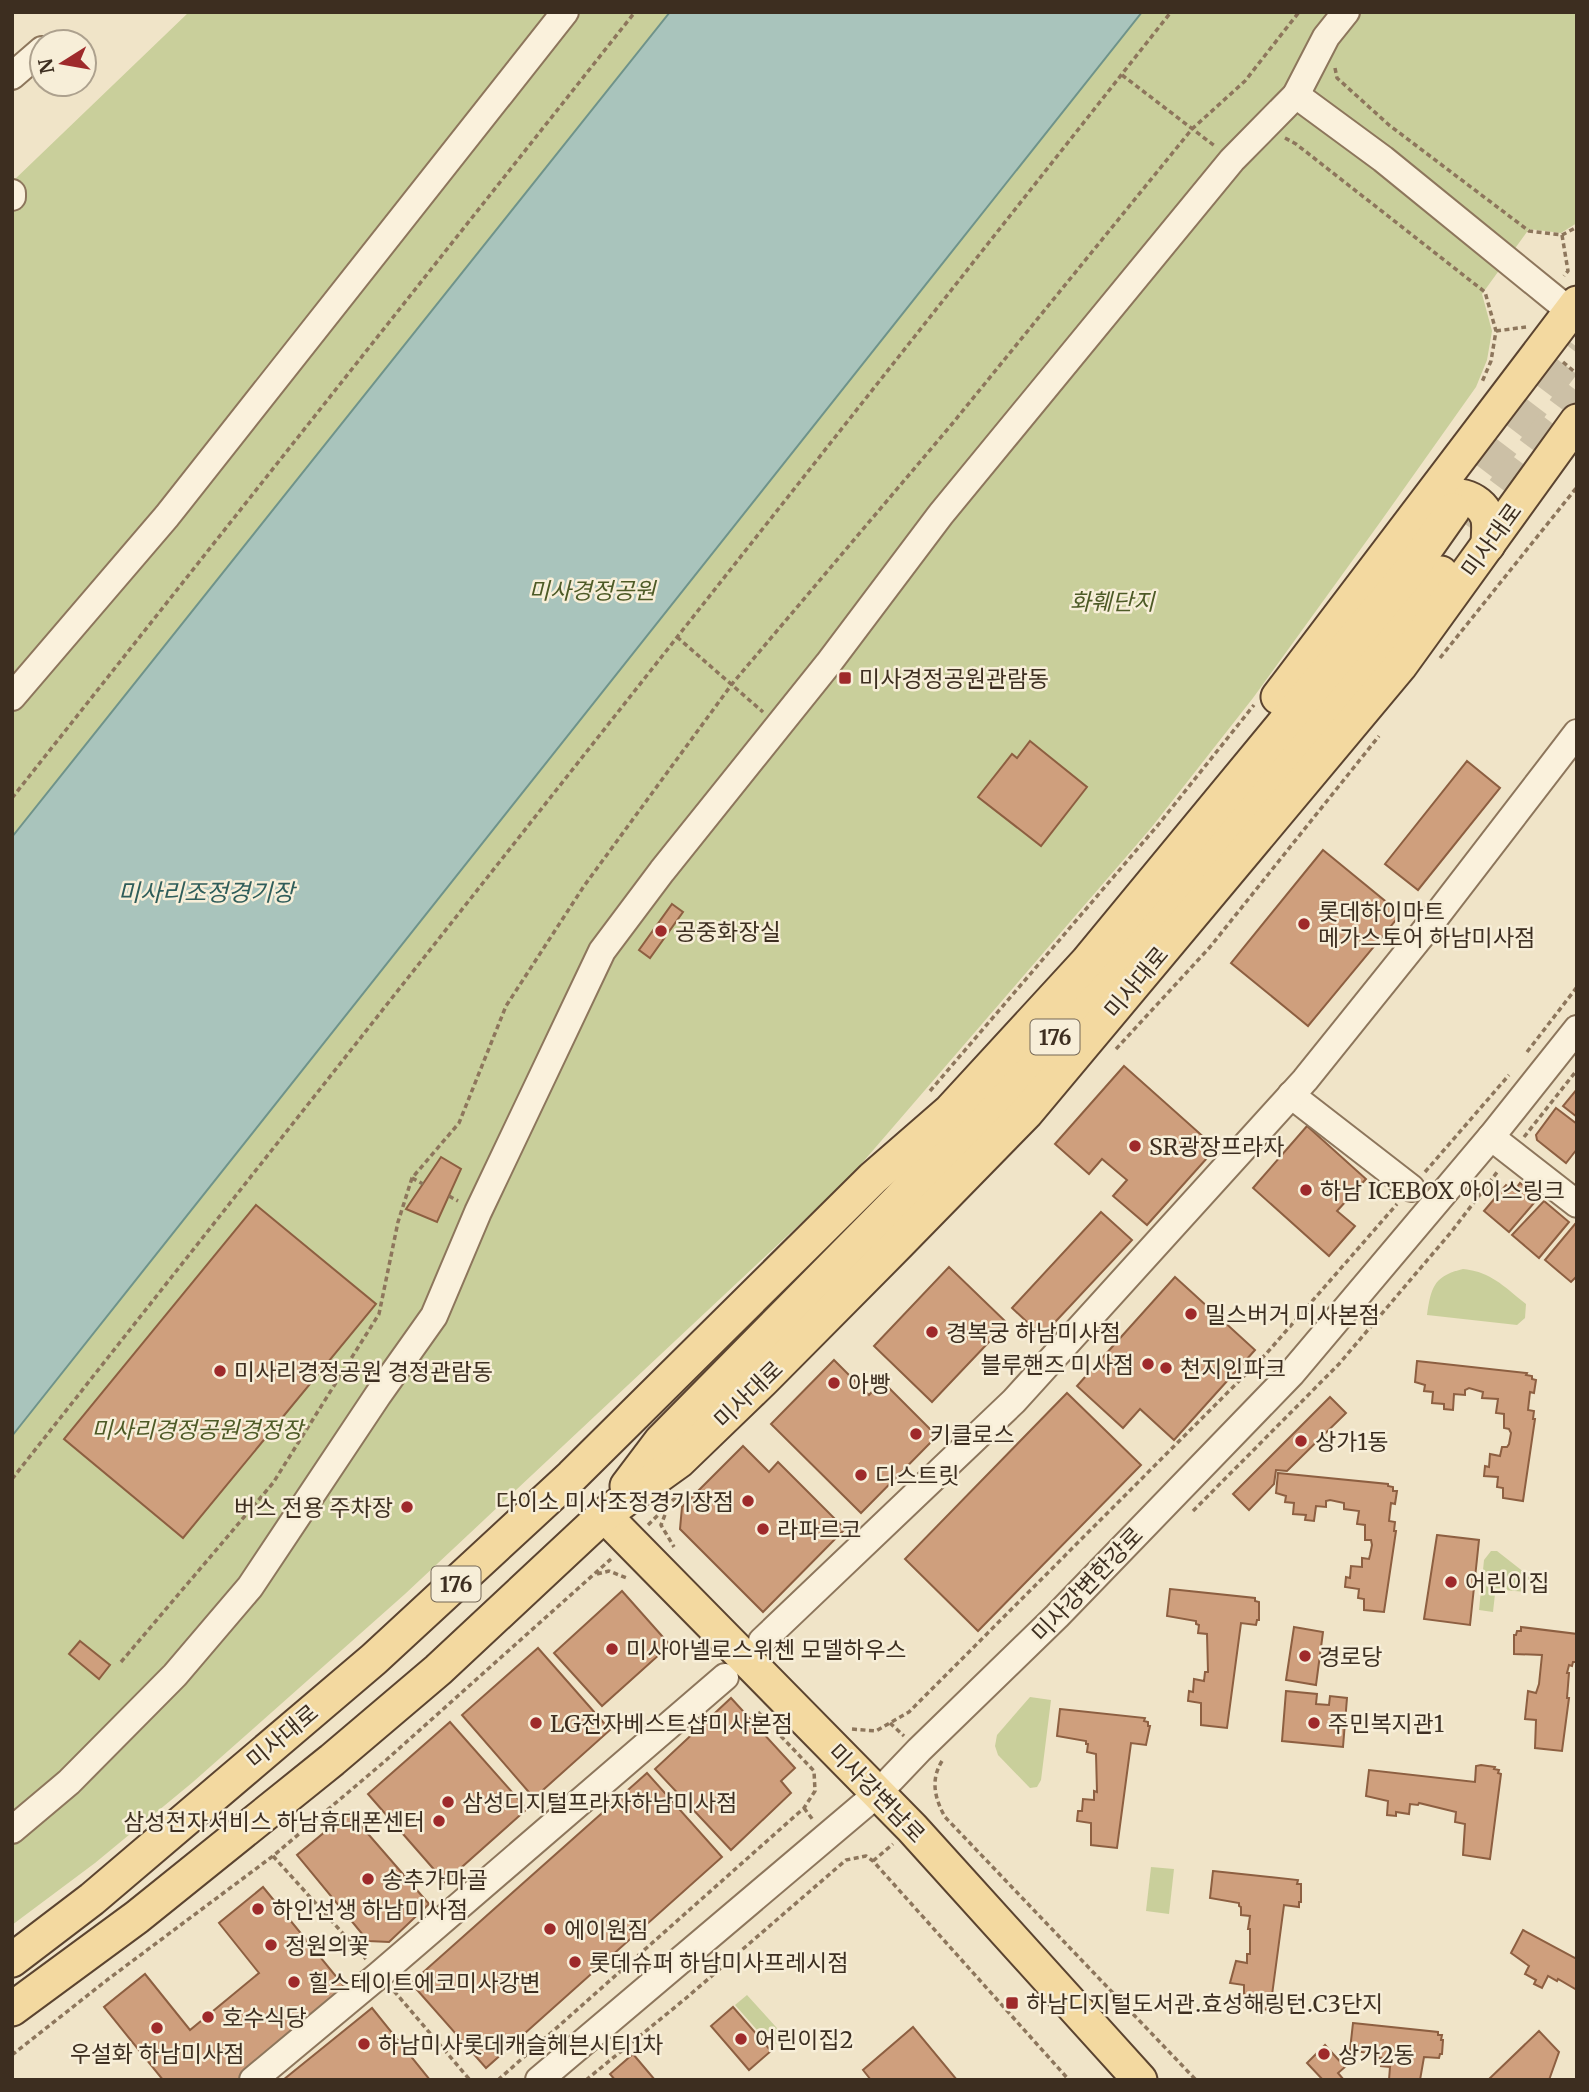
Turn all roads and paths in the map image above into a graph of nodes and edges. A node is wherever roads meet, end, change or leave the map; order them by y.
1 (565, 12) edge
2 (635, 12) edge
3 (1171, 12) edge
4 (1299, 12) edge
5 (1346, 12) edge
6 (28, 62) edge
7 (1121, 75) junction
8 (12, 76) edge
9 (1337, 78) dead end
10 (1297, 95) junction
11 (1192, 129) junction
12 (1296, 144) dead end
13 (1217, 148) dead end
14 (1577, 227) edge
15 (1562, 235) junction
16 (1577, 277) edge
17 (1575, 311) edge
18 (1526, 327) dead end
19 (1496, 331) junction
20 (1479, 389) dead end
21 (1577, 421) edge
22 (1577, 487) edge
23 (1419, 508) junction
24 (1471, 528) junction
25 (1463, 630) dead end
26 (677, 637) junction
27 (732, 684) junction
28 (12, 697) edge
29 (1257, 702) dead end
30 (765, 713) dead end
31 (1577, 733) edge
32 (12, 798) edge
33 (1577, 987) edge
34 (1577, 1030) edge
35 (1521, 1060) dead end
36 (1513, 1071) dead end
37 (1291, 1095) junction
38 (923, 1100) dead end
39 (1491, 1137) junction
40 (412, 1178) junction
41 (873, 1178) junction
42 (423, 1184) dead end
43 (1411, 1188) junction
44 (1572, 1192) edge
45 (449, 1196) dead end
46 (460, 1202) dead end
47 (12, 1479) edge
48 (668, 1507) dead end
49 (604, 1515) junction
50 (673, 1545) dead end
51 (631, 1579) dead end
52 (762, 1641) dead end
53 (121, 1662) dead end
54 (726, 1677) dead end
55 (863, 1730) dead end
56 (938, 1768) dead end
57 (814, 1772) dead end
58 (878, 1793) junction
59 (12, 1830) edge
60 (12, 1960) edge
61 (12, 2009) edge
62 (12, 2055) edge
63 (253, 2080) edge
64 (498, 2080) edge
65 (539, 2080) edge
66 (586, 2080) edge
67 (1069, 2080) edge
68 (1140, 2080) edge
69 (1196, 2080) edge

1 - 28 street
2 - 32 path
3 - 7 path
4 - 11 path
5 - 10 street
6 - 8 street
7 - 11 path
7 - 26 path
9 - 15 path
10 - 17 street
10 - 59 street
11 - 13 path
11 - 27 path
12 - 19 path
14 - 15 path
15 - 16 path
17 - 23 main road, 미사대로
18 - 19 path
19 - 20 path
21 - 24 main road, 미사대로
22 - 25 path
23 - 24 main road
23 - 41 main road, 미사대로
24 - 41 main road, 미사대로 / 176
24 - 49 main road, 미사대로
26 - 27 path
26 - 47 path
27 - 30 path
27 - 40 path
29 - 38 path
31 - 37 street
33 - 35 path
34 - 39 street, 미사강변한강로
36 - 43 path
37 - 43 street
37 - 52 street
39 - 44 street
39 - 58 street, 미사강변한강로
40 - 42 path
40 - 53 path
41 - 60 main road, 미사대로 / 176
43 - 55 path
45 - 46 path
48 - 50 path
49 - 58 main road, 미사강변남로
49 - 61 main road, 미사대로 / 176
51 - 62 path
54 - 63 street
56 - 69 path
57 - 64 path
58 - 65 street, 미사강변한강로
58 - 68 main road, 미사강변남로
66 - 67 path

